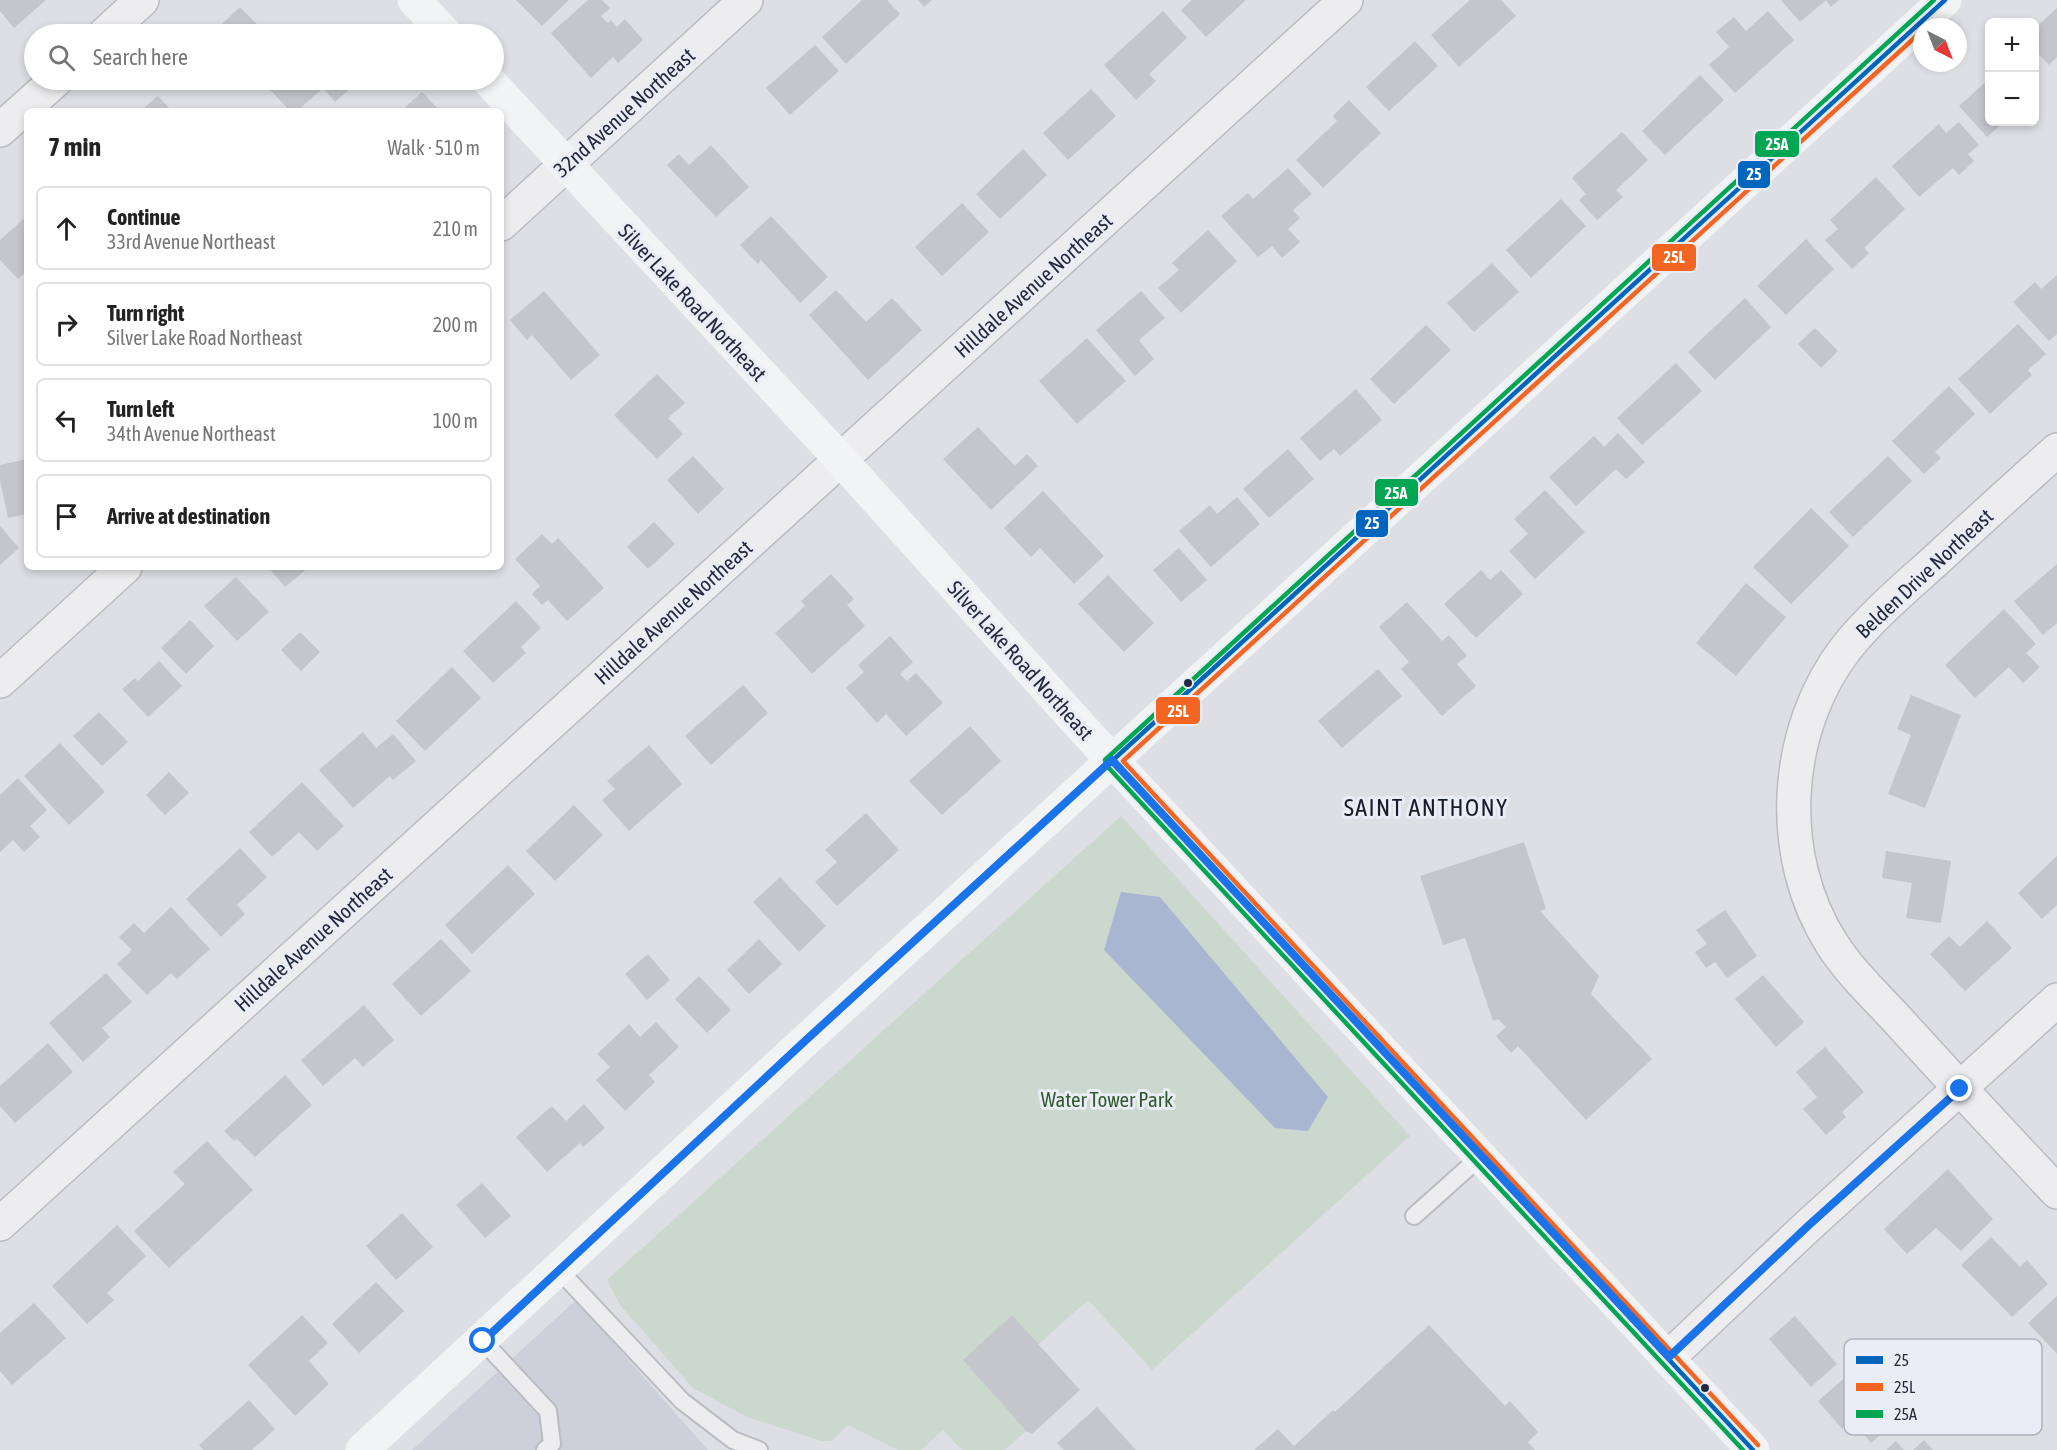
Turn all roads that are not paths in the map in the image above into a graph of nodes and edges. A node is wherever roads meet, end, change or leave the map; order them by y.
1 (142, 0) edge
2 (414, 0) edge
3 (746, 0) edge
4 (1346, 0) edge
5 (1945, 0) edge
6 (116, 24) edge
7 (437, 24) edge
8 (45, 90) edge
9 (497, 90) edge
10 (25, 108) edge
11 (24, 109) edge
12 (0, 130) edge
13 (566, 164) junction
14 (504, 221) edge
15 (2057, 450) edge
16 (840, 460) junction
17 (122, 570) edge
18 (0, 681) edge
19 (1112, 760) junction
20 (2057, 1000) edge
21 (1960, 1089) junction
22 (1480, 1157) junction
23 (2057, 1192) edge
24 (1414, 1216) dead end
25 (0, 1224) edge
26 (558, 1269) junction
27 (483, 1341) junction
28 (1669, 1357) junction
29 (682, 1401) junction
30 (362, 1450) edge
31 (545, 1450) edge
32 (725, 1450) edge
33 (759, 1450) edge
34 (1753, 1450) edge

1 - 6 street
2 - 7 street
3 - 13 street, 32nd Avenue Northeast
4 - 16 street, Hilldale Avenue Northeast
5 - 19 street
8 - 10 street
9 - 13 street, Silver Lake Road Northeast
11 - 12 street
13 - 14 street, 32nd Avenue Northeast
13 - 16 street, Silver Lake Road Northeast
15 - 21 street, Belden Drive Northeast
16 - 19 street, Silver Lake Road Northeast
16 - 25 street, Hilldale Avenue Northeast
17 - 18 street
19 - 22 street, Silver Lake Road Northeast
19 - 26 street
20 - 21 street
21 - 23 street, Belden Drive Northeast
21 - 28 street
22 - 24 lane
22 - 28 street, Silver Lake Road Northeast
26 - 27 street
26 - 29 lane
27 - 30 street
27 - 31 lane
28 - 34 street, Silver Lake Road Northeast
29 - 32 lane
29 - 33 lane

